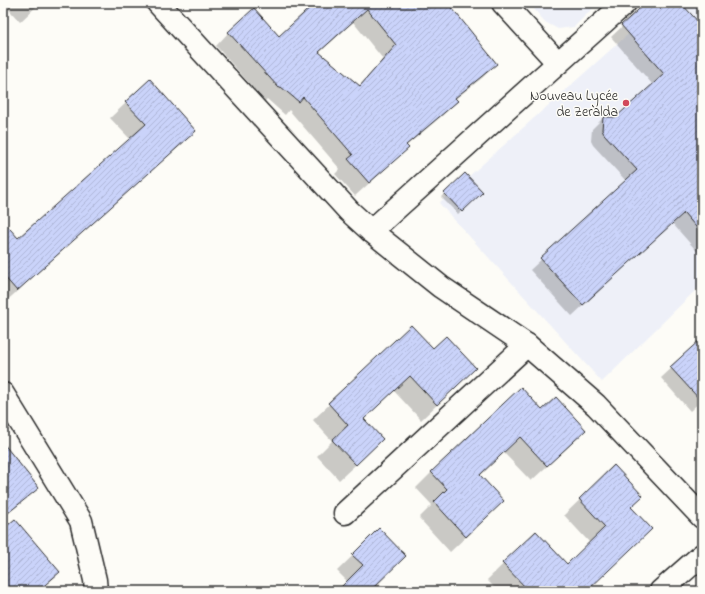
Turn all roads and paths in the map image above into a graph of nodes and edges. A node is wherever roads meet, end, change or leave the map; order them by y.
1 (158, 3) edge
2 (503, 3) edge
3 (625, 3) edge
4 (558, 63) junction
5 (370, 231) junction
6 (527, 345) junction
7 (4, 398) edge
8 (345, 513) dead end
9 (702, 517) edge
10 (702, 555) edge
11 (91, 587) edge
12 (661, 591) edge

1 - 5 street
2 - 4 street
3 - 4 street
4 - 5 street
5 - 6 street
6 - 8 street
6 - 9 street
7 - 11 street
10 - 12 street

